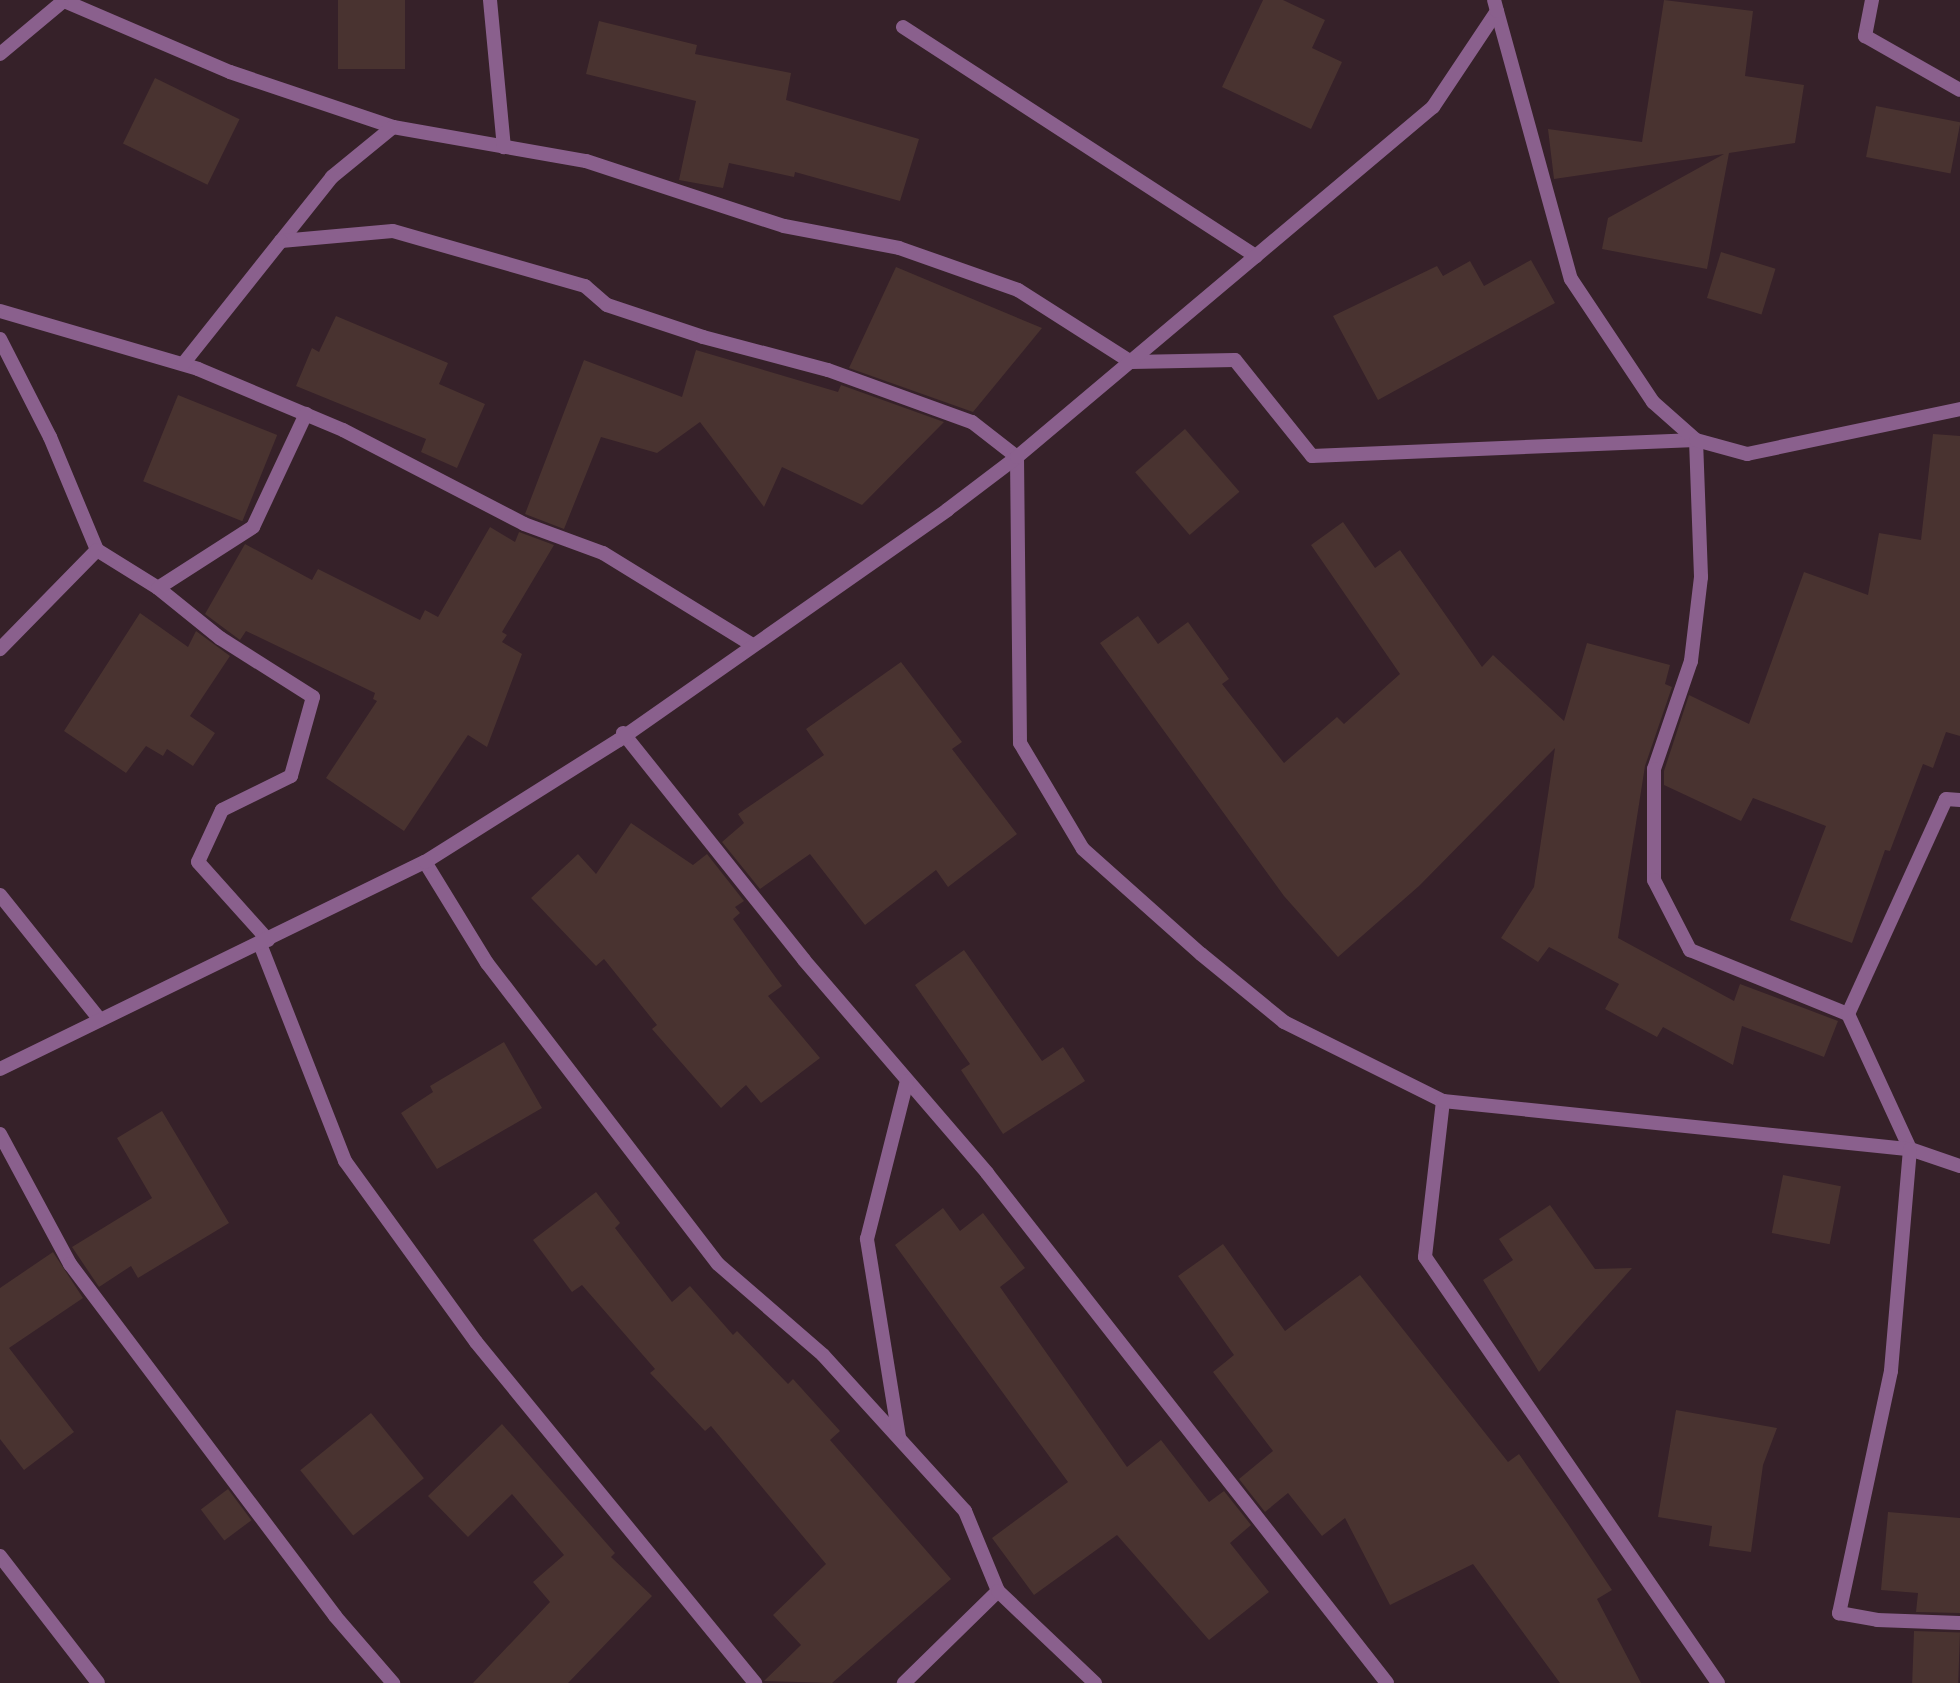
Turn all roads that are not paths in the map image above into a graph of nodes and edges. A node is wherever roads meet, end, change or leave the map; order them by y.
1 (489, 0) edge
2 (1872, 0) edge
3 (61, 1) edge
4 (1496, 6) edge
5 (903, 27) dead end
6 (0, 54) edge
7 (1960, 90) edge
8 (393, 127) junction
9 (504, 147) junction
10 (281, 241) junction
11 (1256, 256) junction
12 (0, 311) edge
13 (0, 339) edge
14 (1131, 362) junction
15 (184, 364) junction
16 (1960, 409) edge
17 (306, 414) junction
18 (1696, 440) junction
19 (1017, 457) junction
20 (97, 550) junction
21 (158, 588) junction
22 (751, 644) junction
23 (0, 649) edge
24 (623, 733) junction
25 (1960, 800) edge
26 (425, 862) junction
27 (0, 895) edge
28 (264, 942) junction
29 (1848, 1014) junction
30 (100, 1020) junction
31 (0, 1069) edge
32 (908, 1081) junction
33 (1443, 1101) junction
34 (0, 1134) edge
35 (1910, 1149) junction
36 (1960, 1166) edge
37 (900, 1439) junction
38 (0, 1556) edge
39 (998, 1591) junction
40 (1960, 1623) edge
41 (98, 1683) edge
42 (393, 1683) edge
43 (755, 1683) edge
44 (904, 1683) edge
45 (1095, 1683) edge
46 (1387, 1683) edge
47 (1718, 1683) edge

1 - 9 street
2 - 7 street
3 - 6 street
3 - 8 street
4 - 11 street
4 - 18 street
5 - 11 street
8 - 9 street
8 - 10 street
9 - 14 street
10 - 15 street
10 - 19 street
11 - 14 street
12 - 15 street
13 - 20 street
14 - 18 street
14 - 19 street
15 - 17 street
16 - 18 street
17 - 21 street
17 - 22 street
18 - 29 street
19 - 22 street
19 - 33 street
20 - 21 street
20 - 23 street
21 - 28 street
22 - 24 street
24 - 26 street
24 - 32 street
25 - 29 street
26 - 28 street
26 - 37 street
27 - 30 street
28 - 30 street
28 - 43 street
29 - 35 street
30 - 31 street
32 - 37 street
32 - 46 street
33 - 35 street
33 - 47 street
34 - 42 street
35 - 36 street
35 - 40 street
37 - 39 street
38 - 41 street
39 - 44 street
39 - 45 street

